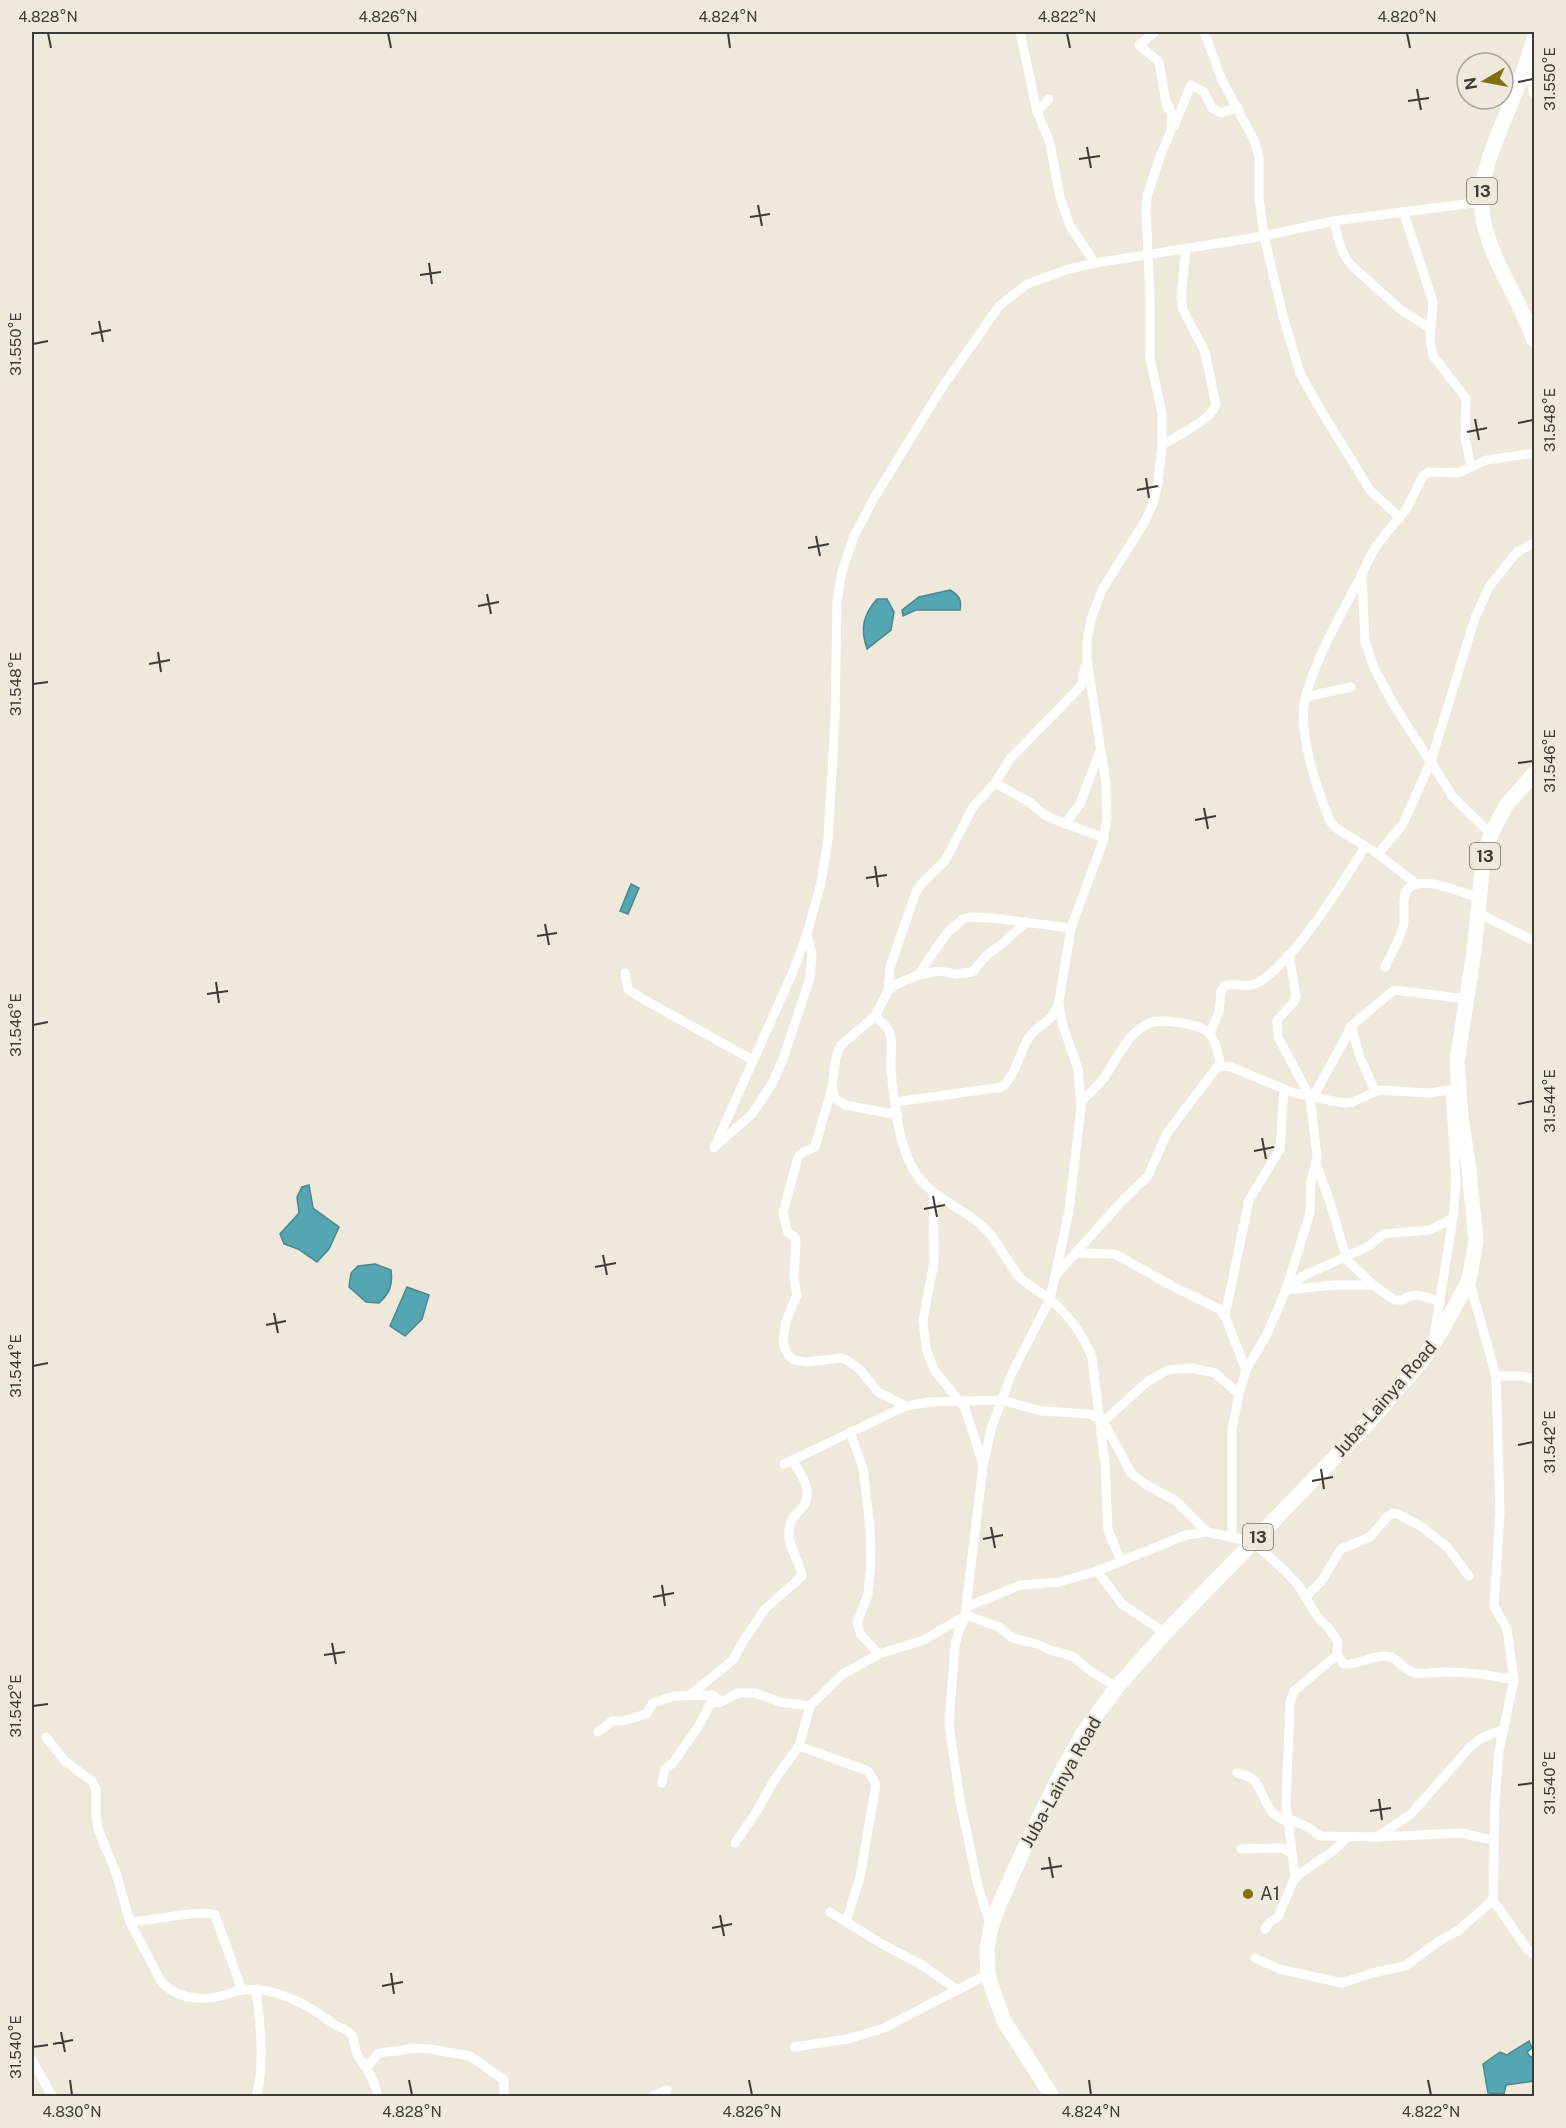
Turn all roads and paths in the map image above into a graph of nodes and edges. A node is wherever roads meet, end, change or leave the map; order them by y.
1 (1020, 32) edge
2 (1155, 32) edge
3 (1204, 32) edge
4 (1534, 39) edge
5 (1527, 64) junction
6 (1534, 94) edge
7 (1049, 99) dead end
8 (1168, 104) dead end
9 (1238, 107) junction
10 (1037, 112) junction
11 (1172, 131) junction
12 (1481, 202) junction
13 (1403, 211) junction
14 (1334, 221) junction
15 (1264, 236) junction
16 (1186, 249) junction
17 (1148, 255) junction
18 (1095, 262) junction
19 (1430, 328) junction
20 (1534, 340) edge
21 (1162, 446) junction
22 (1534, 453) edge
23 (1471, 467) junction
24 (1400, 518) junction
25 (1534, 543) edge
26 (1362, 575) junction
27 (1087, 659) junction
28 (1351, 687) dead end
29 (1305, 697) junction
30 (1101, 748) junction
31 (1431, 761) junction
32 (1534, 774) edge
33 (995, 783) junction
34 (1065, 824) junction
35 (1491, 834) junction
36 (1104, 838) junction
37 (1365, 847) junction
38 (1378, 854) junction
39 (1415, 883) junction
40 (1478, 906) junction
41 (1026, 922) junction
42 (1071, 928) junction
43 (807, 934) junction
44 (1534, 941) edge
45 (1289, 954) junction
46 (1385, 967) dead end
47 (625, 973) dead end
48 (918, 975) junction
49 (888, 992) junction
50 (1466, 999) junction
51 (1059, 1001) junction
52 (875, 1016) junction
53 (1351, 1026) junction
54 (1210, 1033) junction
55 (753, 1060) junction
56 (1221, 1065) junction
57 (832, 1088) junction
58 (1284, 1089) junction
59 (1454, 1090) junction
60 (1375, 1091) junction
61 (1311, 1097) junction
62 (896, 1102) junction
63 (1080, 1102) junction
64 (898, 1115) junction
65 (1316, 1164) junction
66 (933, 1192) junction
67 (1453, 1218) junction
68 (1075, 1253) junction
69 (1345, 1256) junction
70 (1055, 1276) junction
71 (1469, 1280) junction
72 (1372, 1285) junction
73 (1286, 1290) junction
74 (1050, 1299) junction
75 (1440, 1302) junction
76 (1225, 1316) junction
77 (1433, 1344) junction
78 (1246, 1370) junction
79 (1496, 1376) junction
80 (1534, 1379) edge
81 (1239, 1395) junction
82 (1001, 1400) junction
83 (959, 1402) junction
84 (906, 1406) junction
85 (1101, 1421) junction
86 (850, 1432) junction
87 (984, 1466) junction
88 (1207, 1532) junction
89 (1232, 1537) junction
90 (1253, 1542) junction
91 (1121, 1561) junction
92 (1097, 1571) junction
93 (1470, 1576) dead end
94 (1305, 1597) junction
95 (966, 1611) junction
96 (1165, 1633) junction
97 (879, 1654) junction
98 (1337, 1655) junction
99 (1514, 1680) junction
100 (1117, 1687) junction
101 (690, 1695) junction
102 (721, 1702) junction
103 (810, 1706) junction
104 (1504, 1729) junction
105 (598, 1732) dead end
106 (46, 1737) dead end
107 (799, 1746) junction
108 (1237, 1773) dead end
109 (662, 1783) dead end
110 (1289, 1821) junction
111 (1347, 1837) junction
112 (1377, 1837) junction
113 (1492, 1840) dead end
114 (735, 1843) dead end
115 (1241, 1849) dead end
116 (1290, 1852) junction
117 (1294, 1880) junction
118 (1493, 1900) junction
119 (830, 1912) dead end
120 (130, 1922) junction
121 (846, 1922) junction
122 (991, 1927) junction
123 (1265, 1929) dead end
124 (1534, 1954) edge
125 (1255, 1958) dead end
126 (988, 1974) junction
127 (242, 1990) junction
128 (256, 1990) junction
129 (958, 1990) junction
130 (794, 2047) dead end
131 (32, 2060) edge
132 (367, 2067) junction
133 (667, 2090) dead end
134 (52, 2097) edge
135 (256, 2097) edge
136 (378, 2097) edge
137 (504, 2097) edge
138 (653, 2097) edge
139 (1052, 2097) edge

1 - 10 street
2 - 11 street
3 - 9 street
4 - 5 main road, 13
5 - 6 street
5 - 12 main road, 13
7 - 10 street
8 - 11 street
9 - 11 street
9 - 15 street
10 - 18 street
11 - 17 street
12 - 13 street
12 - 20 main road, 13
13 - 14 street
13 - 19 street
14 - 15 street
14 - 19 street
15 - 16 street
15 - 24 street
16 - 17 street
16 - 21 street
17 - 18 street
17 - 21 street
18 - 43 street
19 - 23 street
21 - 27 street
22 - 23 street
23 - 24 street
24 - 26 street
25 - 31 street
26 - 29 street
26 - 31 street
27 - 30 street
27 - 33 street
28 - 29 street
29 - 37 street
30 - 34 street
30 - 36 street
31 - 35 street
31 - 38 street
32 - 35 main road, Juba-Lainya Road / 13
33 - 34 street
33 - 49 street
34 - 36 street
35 - 40 main road, Juba-Lainya Road / 13
36 - 42 street
37 - 38 street
37 - 45 street
38 - 39 street
39 - 40 street
39 - 46 street
40 - 44 street
40 - 50 main road, Juba-Lainya Road / 13
41 - 42 street
41 - 48 street
41 - 48 street
42 - 51 street
43 - 55 street
43 - 55 street
45 - 54 street
45 - 61 street
47 - 55 street
48 - 49 street
49 - 52 street
50 - 53 street
50 - 59 main road, Juba-Lainya Road / 13
51 - 62 street
51 - 63 street
52 - 57 street
52 - 62 street
53 - 60 street
53 - 61 street
54 - 56 street
54 - 63 street
56 - 58 street
56 - 68 street
57 - 64 street
57 - 84 street
58 - 61 street
58 - 76 street
59 - 60 street
59 - 67 street
59 - 71 main road, Juba-Lainya Road / 13
60 - 61 street
61 - 65 street
62 - 64 street
63 - 70 street
64 - 66 street
65 - 69 street
65 - 73 street
66 - 74 street
66 - 83 street
67 - 69 street
67 - 75 street
68 - 70 street
68 - 76 street
69 - 72 street
69 - 73 street
70 - 74 street
71 - 77 main road, Juba-Lainya Road / 13
71 - 79 street
72 - 73 street
72 - 75 street
73 - 78 street
74 - 82 street
74 - 85 street
75 - 77 street
76 - 78 street
77 - 90 main road, Juba-Lainya Road / 13
78 - 81 street
79 - 80 street
79 - 99 street
81 - 85 street
81 - 89 street
82 - 83 street
82 - 85 street
82 - 87 street
83 - 84 street
83 - 87 street
84 - 86 street
85 - 88 street
85 - 91 street
86 - 97 street
86 - 101 street
87 - 95 street
88 - 89 street
88 - 91 street
89 - 90 street
90 - 94 street
90 - 96 main road, Juba-Lainya Road / 13
91 - 92 street
92 - 95 street
92 - 96 street
93 - 94 street
94 - 98 street
95 - 97 street
95 - 100 street
95 - 122 street
96 - 100 main road, Juba-Lainya Road / 13
97 - 103 street
98 - 99 street
98 - 110 street
99 - 104 street
100 - 122 main road, Juba-Lainya Road / 13
101 - 102 street
101 - 105 street
102 - 103 street
102 - 109 street
103 - 107 street
104 - 112 street
104 - 118 street
106 - 120 street
107 - 114 street
107 - 121 street
108 - 110 street
110 - 111 street
110 - 116 street
111 - 112 street
111 - 117 street
112 - 113 street
115 - 116 street
116 - 117 street
117 - 123 street
118 - 124 street
118 - 125 street
119 - 121 street
120 - 127 street
120 - 127 street
121 - 129 street
122 - 126 main road, Juba-Lainya Road / 13
126 - 129 street
126 - 139 main road, Juba-Lainya Road / 13
127 - 128 street
128 - 132 street
128 - 135 street
129 - 130 street
131 - 134 street
132 - 136 street
132 - 137 street
133 - 138 street

